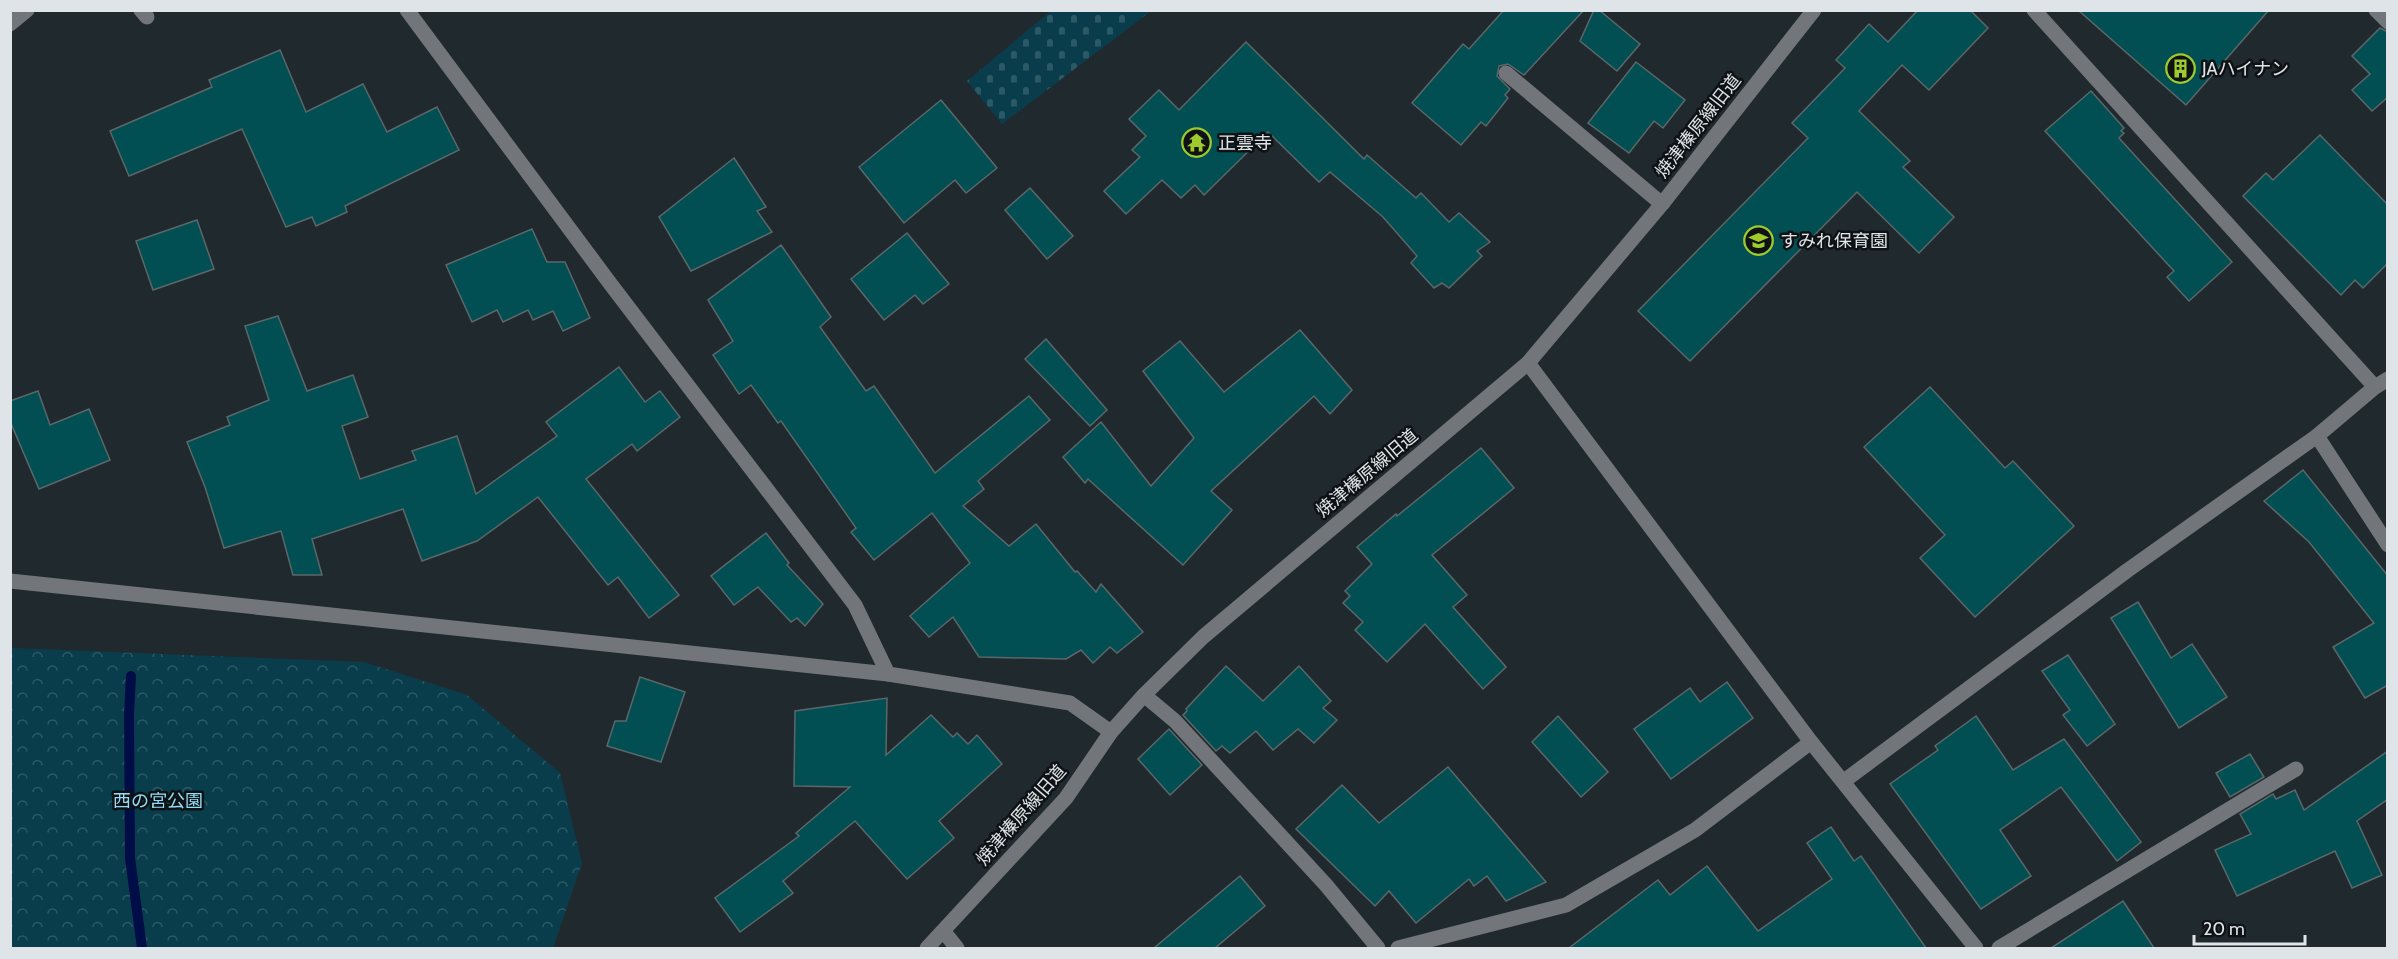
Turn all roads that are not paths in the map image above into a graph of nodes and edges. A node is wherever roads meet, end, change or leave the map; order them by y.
1 (27, 10) edge
2 (406, 10) edge
3 (1814, 10) edge
4 (2034, 10) edge
5 (2376, 10) edge
6 (2388, 22) edge
7 (10, 24) edge
8 (1506, 73) dead end
9 (1662, 204) junction
10 (1528, 363) junction
11 (2381, 383) edge
12 (2316, 436) junction
13 (2388, 545) edge
14 (10, 581) edge
15 (888, 674) junction
16 (1144, 695) junction
17 (1111, 732) junction
18 (1811, 742) junction
19 (2296, 769) dead end
20 (1844, 781) junction
21 (944, 932) junction
22 (927, 948) edge
23 (957, 948) edge
24 (1378, 948) edge
25 (1398, 948) edge
26 (1976, 948) edge
27 (2000, 948) edge

1 - 7 street
2 - 15 street
3 - 9 street, 焼津榛原線旧道
4 - 11 street
5 - 6 street
8 - 9 street
9 - 10 street, 焼津榛原線旧道
10 - 16 street, 焼津榛原線旧道
10 - 18 street
11 - 12 street
12 - 13 street
12 - 20 street
14 - 15 street
15 - 17 street
16 - 17 street, 焼津榛原線旧道
16 - 24 street
17 - 21 street, 焼津榛原線旧道
18 - 20 street
18 - 25 street
19 - 27 street
20 - 26 street
21 - 22 street, 焼津榛原線旧道
21 - 23 street

